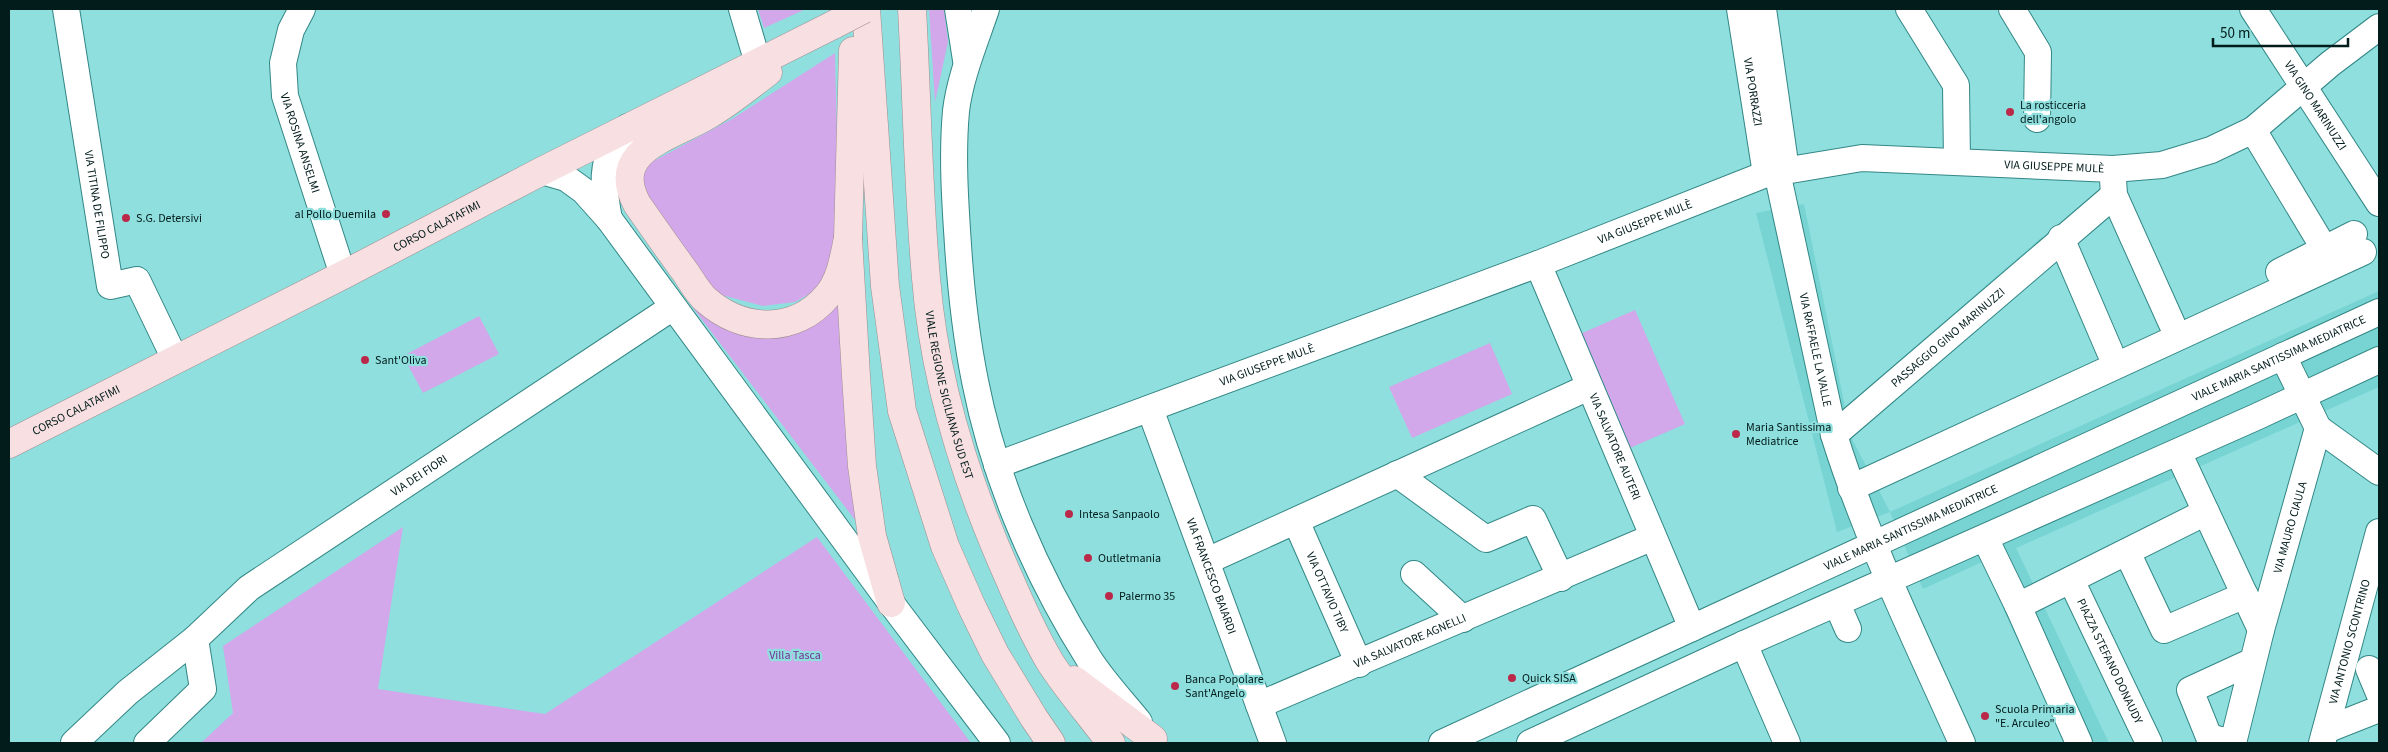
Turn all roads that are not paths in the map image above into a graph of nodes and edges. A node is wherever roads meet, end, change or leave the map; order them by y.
1 (66, 9) edge
2 (302, 9) edge
3 (742, 9) edge
4 (865, 9) edge
5 (912, 9) edge
6 (958, 9) edge
7 (986, 9) edge
8 (1740, 9) edge
9 (1763, 9) edge
10 (1909, 9) edge
11 (2012, 9) edge
12 (2253, 9) edge
13 (845, 16) edge
14 (2379, 27) edge
15 (758, 63) junction
16 (967, 66) junction
17 (2304, 87) junction
18 (2037, 119) dead end
19 (628, 127) junction
20 (2253, 130) junction
21 (1957, 161) junction
22 (2113, 169) junction
23 (542, 171) junction
24 (1777, 172) junction
25 (2114, 195) junction
26 (2379, 203) edge
27 (609, 219) junction
28 (848, 238) junction
29 (2061, 238) junction
30 (2359, 244) dead end
31 (2330, 257) junction
32 (1538, 264) junction
33 (343, 275) junction
34 (673, 307) junction
35 (2379, 312) edge
36 (2177, 328) junction
37 (2110, 352) junction
38 (2283, 356) junction
39 (175, 359) junction
40 (2379, 360) edge
41 (1589, 387) junction
42 (2045, 390) junction
43 (2303, 396) junction
44 (1150, 409) junction
45 (2318, 428) junction
46 (1834, 435) junction
47 (9, 444) edge
48 (2178, 452) junction
49 (997, 465) junction
50 (2379, 472) edge
51 (1397, 474) junction
52 (1848, 480) junction
53 (2206, 512) junction
54 (1296, 521) junction
55 (1653, 537) junction
56 (1985, 538) junction
57 (1874, 544) junction
58 (2377, 546) edge
59 (2127, 552) junction
60 (1207, 561) junction
61 (1414, 574) dead end
62 (1561, 578) junction
63 (1890, 580) junction
64 (2071, 580) junction
65 (2244, 594) junction
66 (891, 603) junction
67 (1837, 604) junction
68 (2018, 606) junction
69 (1463, 619) junction
70 (1692, 628) junction
71 (1848, 629) dead end
72 (2261, 630) junction
73 (195, 639) junction
74 (1744, 644) junction
75 (174, 655) junction
76 (2253, 661) dead end
77 (1051, 663) junction
78 (1358, 664) junction
79 (2369, 669) dead end
80 (2379, 693) edge
81 (1259, 706) junction
82 (2379, 709) edge
83 (2324, 737) edge
84 (1155, 741) edge
85 (74, 743) edge
86 (100, 743) edge
87 (147, 743) edge
88 (998, 743) edge
89 (1051, 743) edge
90 (1111, 743) edge
91 (1273, 743) edge
92 (1442, 743) edge
93 (1530, 743) edge
94 (1787, 743) edge
95 (1962, 743) edge
96 (2079, 743) edge
97 (2149, 743) edge

1 - 39 street, VIA TITINA DE FILIPPO
2 - 33 street, VIA ROSINA ANSELMI
3 - 15 street
4 - 13 main road, CORSO CALATAFIMI, bridge
4 - 89 main road
5 - 77 main road, VIALE REGIONE SICILIANA SUD EST
6 - 16 street, VIALE REGIONE SICILIANA SUD EST
7 - 16 street, VIALE REGIONE SICILIANA SUD EST
8 - 24 street, VIA PORRAZZI
9 - 24 street, VIA PORRAZZI
10 - 21 street
11 - 18 street
12 - 17 street, VIA GINO MARINUZZI
13 - 15 main road, CORSO CALATAFIMI
13 - 28 main road
13 - 28 main road
14 - 17 street, VIA GIUSEPPE MULÈ
15 - 19 main road, CORSO CALATAFIMI
16 - 49 street, VIALE REGIONE SICILIANA SUD EST
17 - 20 street, VIA GIUSEPPE MULÈ
17 - 26 street, VIA GINO MARINUZZI
19 - 23 main road, CORSO CALATAFIMI
19 - 27 street
20 - 22 street, VIA GIUSEPPE MULÈ
20 - 31 street
21 - 22 street, VIA GIUSEPPE MULÈ
21 - 24 street, VIA GIUSEPPE MULÈ
22 - 25 street
23 - 27 street
23 - 33 main road, CORSO CALATAFIMI
24 - 32 street, VIA GIUSEPPE MULÈ
24 - 46 street, VIA RAFFAELE LA VALLE
25 - 29 street, PASSAGGIO GINO MARINUZZI
25 - 36 street
27 - 34 street
28 - 66 main road
29 - 37 street
29 - 46 street, PASSAGGIO GINO MARINUZZI
30 - 31 street
31 - 36 street
32 - 41 street, VIA SALVATORE AUTERI
32 - 44 street, VIA GIUSEPPE MULÈ
33 - 39 main road, CORSO CALATAFIMI
34 - 66 street
34 - 73 street, VIA DEI FIORI
35 - 38 street, VIALE MARIA SANTISSIMA MEDIATRICE
36 - 37 street
36 - 42 street
37 - 42 street
38 - 43 street
38 - 57 street, VIALE MARIA SANTISSIMA MEDIATRICE
39 - 47 main road, CORSO CALATAFIMI
40 - 43 street
41 - 51 street
41 - 55 street, VIA SALVATORE AUTERI
42 - 52 street
43 - 45 street
43 - 48 street
44 - 49 street, VIA GIUSEPPE MULÈ
44 - 60 street, VIA FRANCESCO BAIARDI
45 - 50 street
45 - 72 street, VIA MAURO CIAULA
46 - 52 street, VIA RAFFAELE LA VALLE
48 - 53 street
48 - 56 street
49 - 84 street, VIALE REGIONE SICILIANA SUD EST
51 - 54 street
51 - 62 street
52 - 57 street, VIA RAFFAELE LA VALLE
53 - 59 street
53 - 65 street
54 - 60 street
54 - 78 street, VIA OTTAVIO TIBY
55 - 62 street, VIA SALVATORE AGNELLI
55 - 70 street, VIA SALVATORE AUTERI
56 - 63 street
56 - 68 street
57 - 63 street, VIA RAFFAELE LA VALLE
57 - 70 street, VIALE MARIA SANTISSIMA MEDIATRICE
58 - 83 street, VIA ANTONIO SCONTRINO
59 - 64 street
59 - 65 street
60 - 81 street, VIA FRANCESCO BAIARDI
61 - 69 street
62 - 69 street, VIA SALVATORE AGNELLI
63 - 67 street
63 - 95 street, VIA RAFFAELE LA VALLE
64 - 68 street
64 - 97 street, PIAZZA STEFANO DONAUDY
65 - 72 street
66 - 88 street
67 - 71 street
67 - 74 street
68 - 96 street
69 - 78 street, VIA SALVATORE AGNELLI
70 - 92 street, VIALE MARIA SANTISSIMA MEDIATRICE
72 - 76 street, VIA MAURO CIAULA
73 - 75 street, VIA DEI FIORI
73 - 87 street
74 - 93 street
74 - 94 street
75 - 85 street, VIA DEI FIORI
75 - 86 street, VIA DEI FIORI
77 - 84 main road
77 - 90 main road, VIALE REGIONE SICILIANA SUD EST
78 - 81 street, VIA SALVATORE AGNELLI
79 - 80 street, VIA ANTONIO SCONTRINO
81 - 91 street, VIA FRANCESCO BAIARDI
82 - 83 street, VIA ANTONIO SCONTRINO

